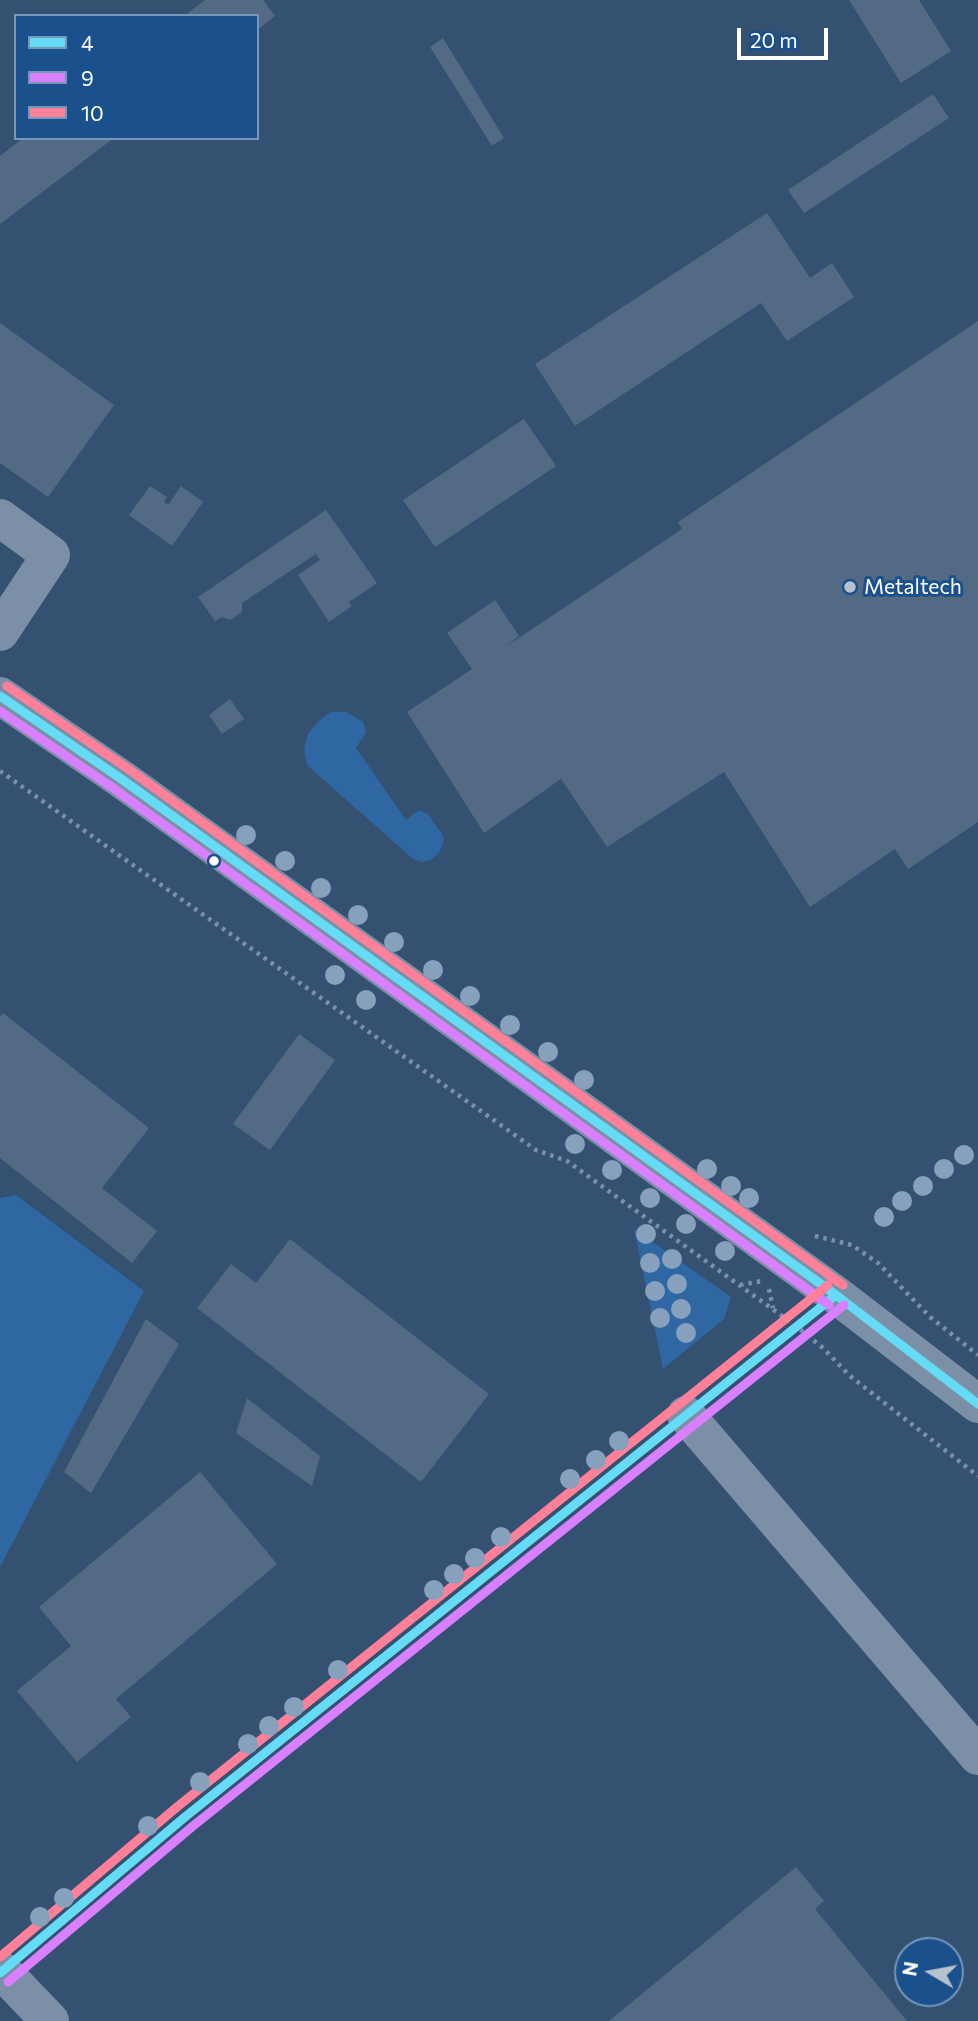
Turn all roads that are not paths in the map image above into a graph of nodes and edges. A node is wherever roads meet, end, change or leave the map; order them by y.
1 (0, 518) edge
2 (0, 632) edge
3 (0, 696) edge
4 (978, 1404) edge
5 (686, 1415) dead end
6 (978, 1756) edge
7 (2, 1971) dead end
8 (50, 2021) edge

1 - 2 street
3 - 4 street
5 - 6 street
7 - 8 street

